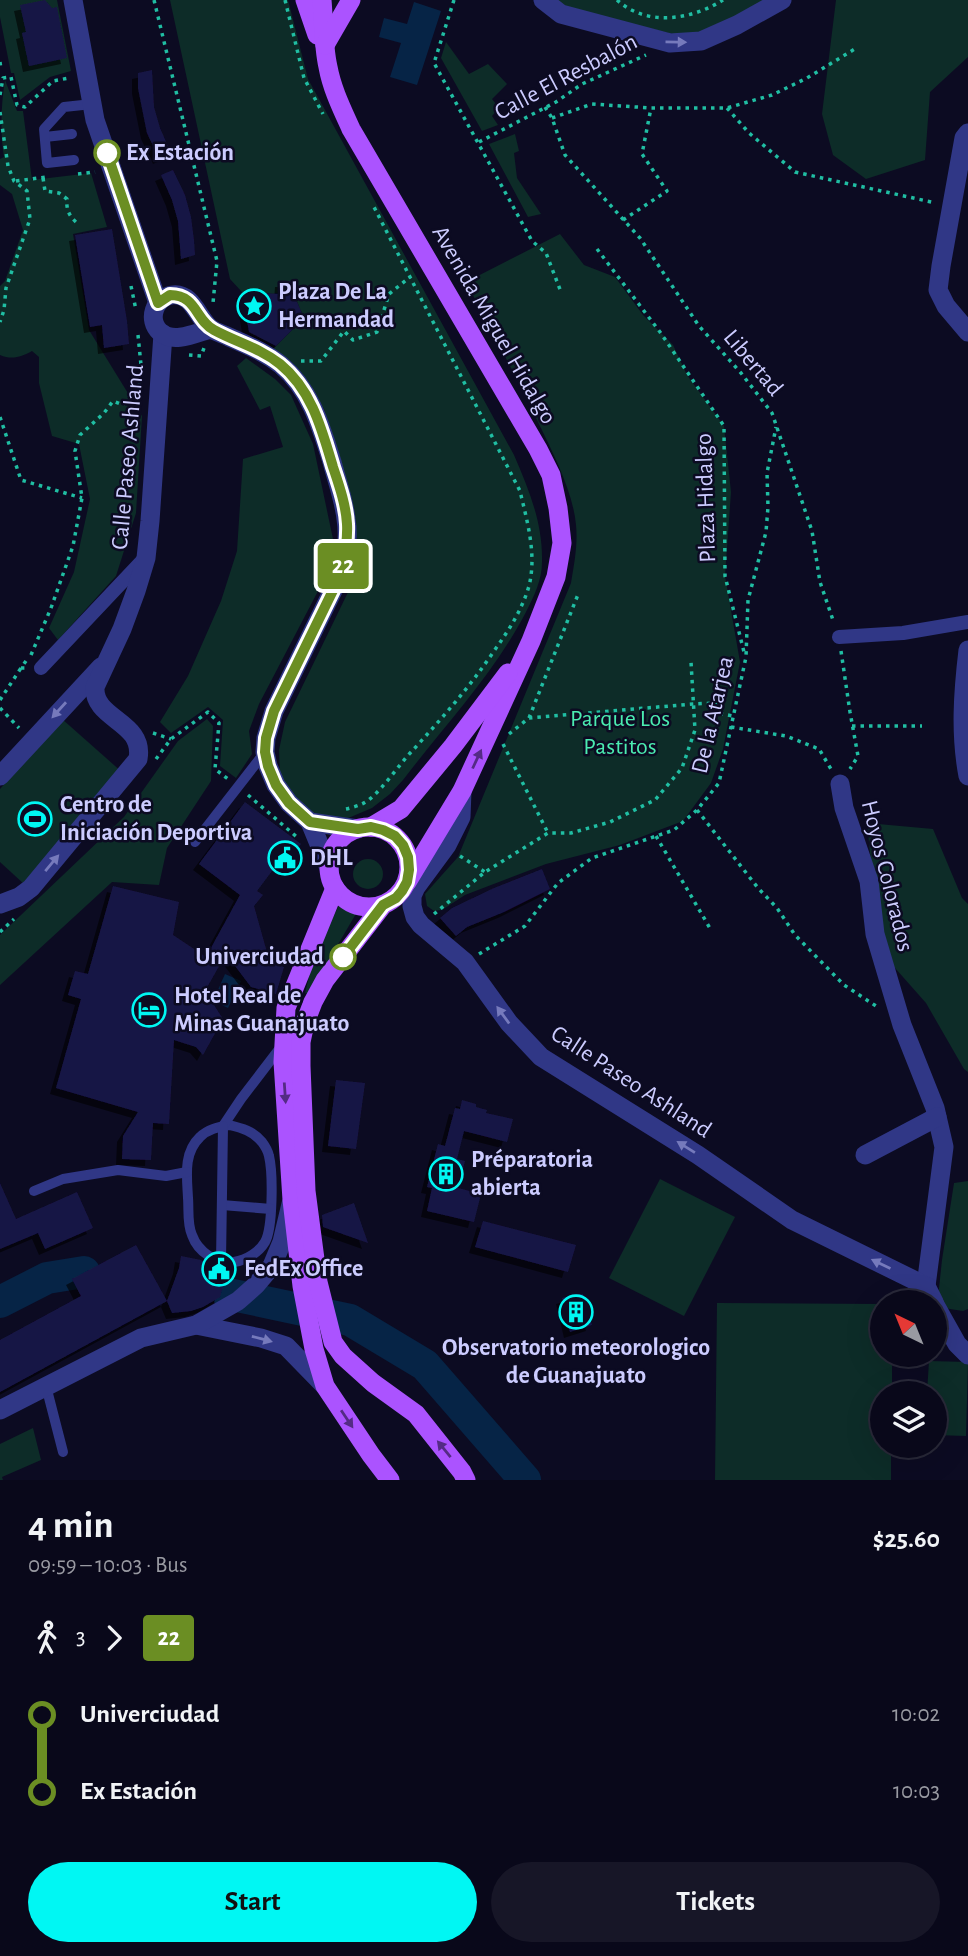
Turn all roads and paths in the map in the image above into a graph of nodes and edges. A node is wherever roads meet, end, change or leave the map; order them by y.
1 (73, 0) edge
2 (154, 0) edge
3 (285, 0) edge
4 (305, 0) edge
5 (322, 0) edge
6 (351, 0) edge
7 (454, 0) edge
8 (543, 0) edge
9 (617, 0) edge
10 (723, 0) edge
11 (782, 0) edge
12 (670, 43) junction
13 (325, 45) junction
14 (858, 47) dead end
15 (0, 62) edge
16 (327, 65) junction
17 (1, 70) edge
18 (75, 77) dead end
19 (0, 95) edge
20 (92, 104) junction
21 (545, 107) junction
22 (651, 108) junction
23 (727, 108) junction
24 (0, 112) edge
25 (552, 118) junction
26 (326, 121) dead end
27 (968, 133) edge
28 (72, 134) dead end
29 (45, 137) junction
30 (479, 142) junction
31 (74, 160) dead end
32 (43, 178) dead end
33 (372, 204) dead end
34 (952, 206) junction
35 (623, 220) junction
36 (77, 223) dead end
37 (597, 249) dead end
38 (410, 278) junction
39 (561, 292) dead end
40 (158, 303) junction
41 (211, 320) junction
42 (0, 322) edge
43 (968, 332) edge
44 (172, 335) junction
45 (298, 360) dead end
46 (144, 390) dead end
47 (0, 417) edge
48 (776, 425) junction
49 (82, 498) junction
50 (146, 558) junction
51 (579, 592) dead end
52 (968, 622) edge
53 (839, 637) junction
54 (531, 641) junction
55 (968, 650) edge
56 (746, 657) junction
57 (106, 661) junction
58 (691, 662) dead end
59 (21, 668) junction
60 (41, 668) joint
61 (0, 700) edge
62 (694, 704) junction
63 (0, 708) edge
64 (733, 716) junction
65 (529, 718) junction
66 (852, 726) junction
67 (922, 726) dead end
68 (731, 727) junction
69 (26, 735) dead end
70 (171, 738) dead end
71 (265, 752) junction
72 (0, 776) edge
73 (968, 776) edge
74 (840, 784) junction
75 (238, 787) junction
76 (462, 791) junction
77 (340, 809) dead end
78 (697, 810) junction
79 (310, 822) junction
80 (364, 828) junction
81 (548, 833) junction
82 (656, 836) junction
83 (298, 839) dead end
84 (195, 842) dead end
85 (329, 868) junction
86 (407, 882) junction
87 (335, 888) junction
88 (0, 904) edge
89 (383, 905) junction
90 (421, 925) junction
91 (711, 930) dead end
92 (465, 962) junction
93 (902, 1025) junction
94 (283, 1044) junction
95 (937, 1117) junction
96 (223, 1126) junction
97 (865, 1155) dead end
98 (187, 1172) junction
99 (34, 1191) dead end
100 (292, 1200) junction
101 (222, 1205) junction
102 (271, 1209) junction
103 (221, 1261) junction
104 (310, 1284) junction
105 (918, 1290) edge
106 (932, 1290) edge
107 (195, 1325) junction
108 (947, 1326) edge
109 (968, 1355) edge
110 (46, 1386) junction
111 (325, 1386) junction
112 (0, 1410) edge
113 (63, 1452) dead end
114 (390, 1480) edge
115 (466, 1480) edge

1 - 20 street
2 - 41 path
3 - 26 path
4 - 16 main road
5 - 13 main road, Avenida Miguel Hidalgo
6 - 13 main road
7 - 30 path
8 - 12 street
9 - 10 path
12 -> 11 street
12 - 21 path, Calle El Resbalón
13 - 16 main road, Avenida Miguel Hidalgo
14 - 23 path
15 - 17 path
16 - 54 main road, Avenida Miguel Hidalgo
18 - 19 path
20 - 29 lane
20 - 40 street
21 - 25 path, Libertad
21 - 30 path, Calle El Resbalón
22 - 23 path
22 - 25 path
22 - 35 path
23 - 34 path
24 - 42 path
25 - 35 path, Libertad
27 - 34 street
28 - 29 lane
29 - 31 lane
30 - 39 path
32 - 36 path
33 - 38 path
34 - 43 street
35 - 48 path, Libertad
37 - 56 path, Plaza Hidalgo
38 - 45 path
38 - 77 path
40 - 41 street
40 - 44 street, Calle Paseo Ashland
41 - 44 street
41 - 71 street
44 - 50 street, Calle Paseo Ashland
46 - 49 path
47 - 49 path
48 - 53 path, Libertad
48 - 56 path, De la Atarjea
49 - 59 path
50 - 57 street, Calle Paseo Ashland
50 - 60 street
51 - 65 path
52 - 53 street
53 - 66 path, Libertad
76 -> 54 main road
54 - 80 main road
55 - 73 street
56 - 64 path, De la Atarjea
57 -> 72 street
88 -> 57 street
58 - 62 path
59 - 60 path
59 - 61 path
62 - 64 path
62 - 65 path
62 - 81 path
63 - 69 path
64 - 68 path, De la Atarjea
65 - 81 path
66 - 67 path
66 - 74 path, Libertad
68 - 74 path, Hoyos Colorados
68 - 78 path, De la Atarjea
70 - 75 path
71 - 75 lane
71 - 79 street
74 - 93 street, Hoyos Colorados
75 - 83 path
75 - 84 lane
76 - 86 main road
76 - 90 street
78 - 82 path, De la Atarjea
78 - 93 path
79 - 80 street
79 - 85 street
80 - 85 main road
80 - 86 main road
81 - 90 path
82 - 91 path
82 - 92 path, De la Atarjea
85 - 87 main road
86 - 89 main road
87 - 89 main road
87 - 94 main road
89 - 104 main road
90 - 92 street, Calle Paseo Ashland
105 -> 92 street, Calle Paseo Ashland
93 - 95 street, Hoyos Colorados
94 - 96 lane
94 -> 100 main road
95 - 97 street
95 - 106 street, Hoyos Colorados
96 - 98 lane
96 - 101 lane
96 - 102 lane
98 - 99 lane
98 - 103 lane
100 - 104 main road
100 - 107 street
101 - 102 lane
101 - 103 lane
102 - 103 lane
104 - 111 main road
115 -> 104 main road
107 - 110 street
107 -> 111 street
108 - 109 street
110 - 112 street
110 - 113 lane
111 -> 114 main road

